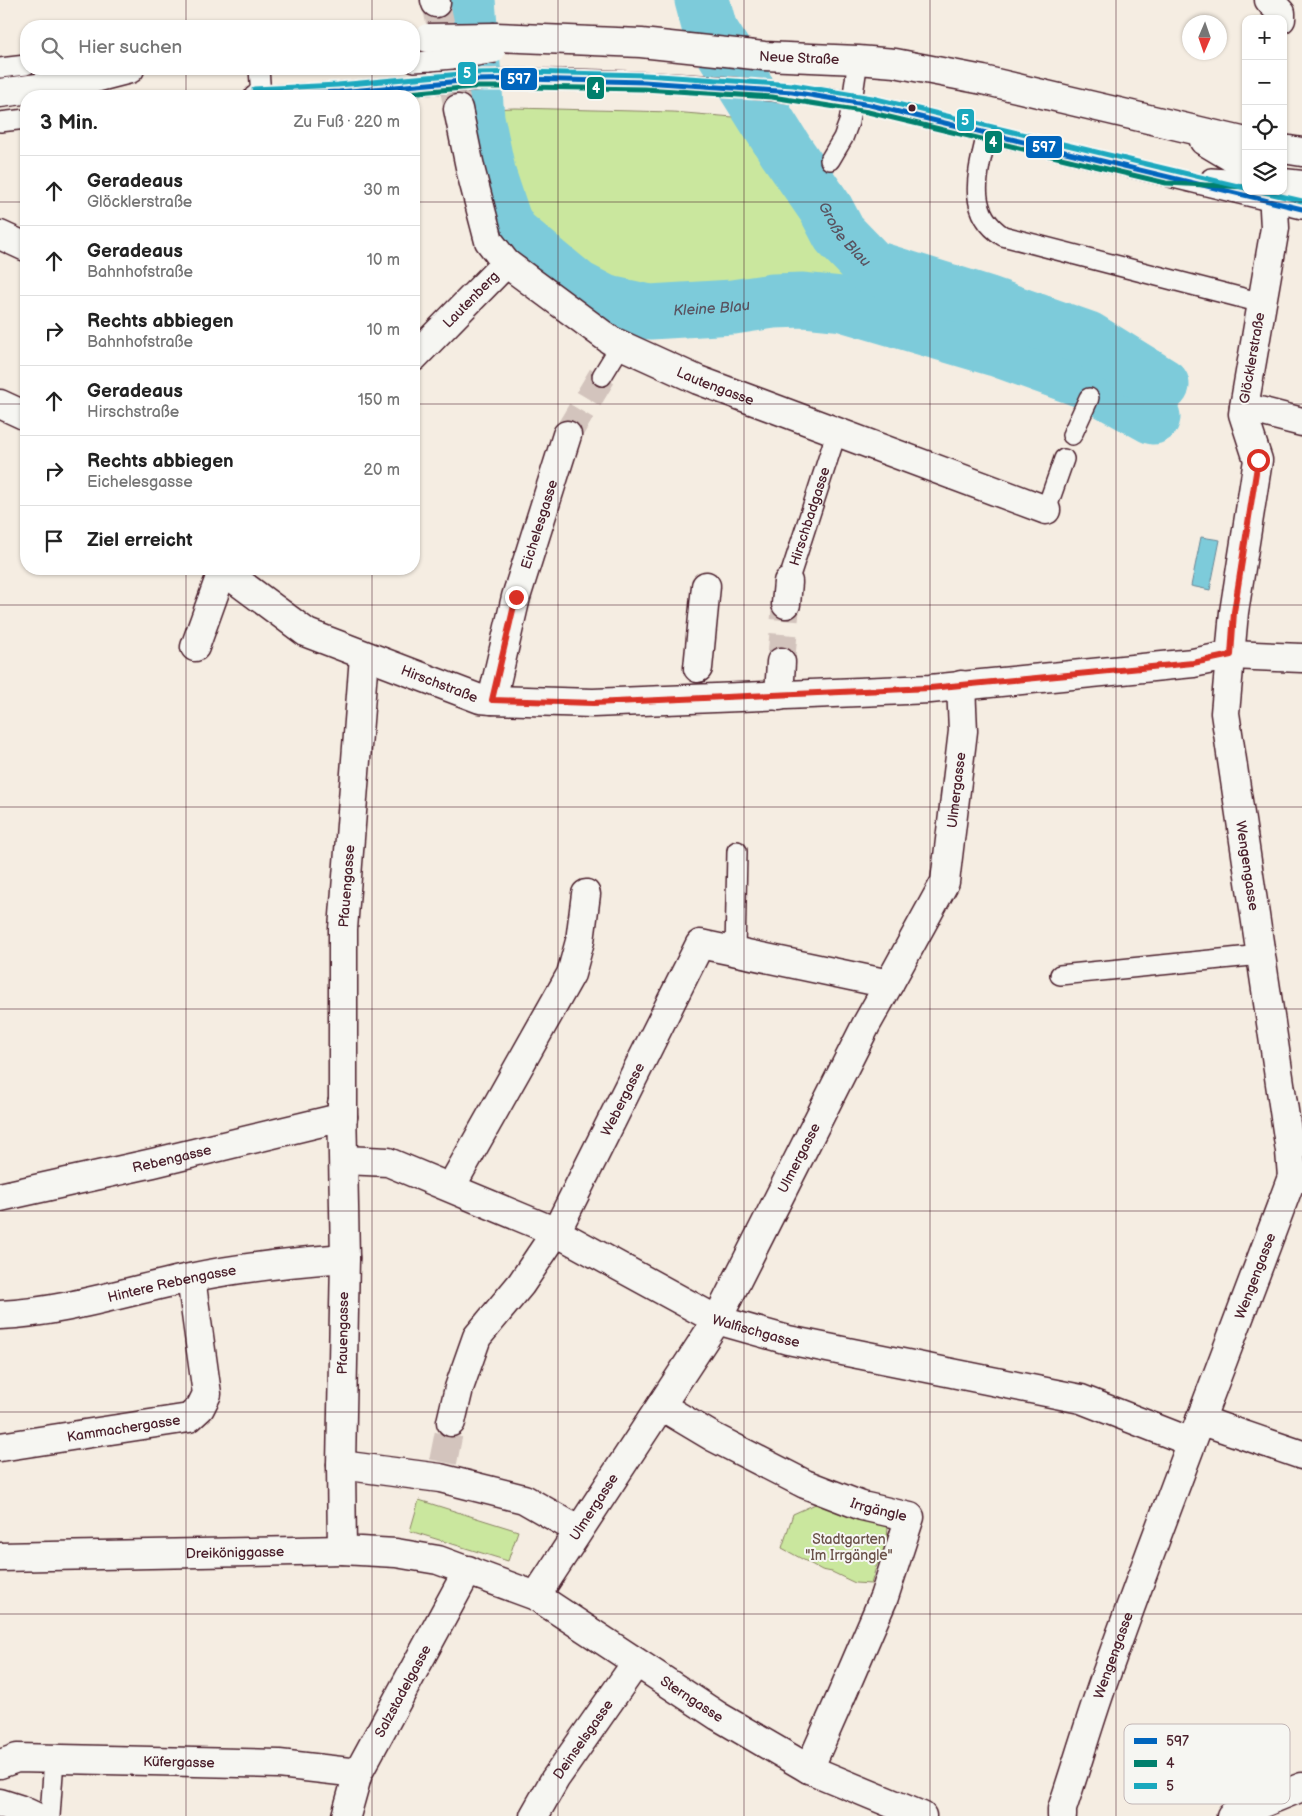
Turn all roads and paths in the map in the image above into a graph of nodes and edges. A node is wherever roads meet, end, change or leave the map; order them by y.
1 (421, 50) edge
2 (858, 60) junction
3 (20, 66) edge
4 (0, 68) edge
5 (107, 75) edge
6 (259, 75) edge
7 (20, 90) edge
8 (23, 90) edge
9 (261, 90) edge
10 (368, 90) edge
11 (0, 93) edge
12 (853, 102) junction
13 (458, 109) tunnel mouth
14 (20, 120) edge
15 (0, 122) edge
16 (1179, 126) junction
17 (987, 133) junction
18 (1242, 141) edge
19 (1287, 150) edge
20 (1302, 152) edge
21 (830, 160) dead end
22 (1242, 164) edge
23 (1302, 172) edge
24 (1167, 176) junction
25 (1242, 180) edge
26 (1287, 182) edge
27 (1242, 184) edge
28 (1302, 186) edge
29 (1287, 187) edge
30 (1287, 191) edge
31 (1278, 195) edge
32 (1287, 195) edge
33 (1302, 198) edge
34 (1302, 209) edge
35 (0, 236) edge
36 (20, 244) edge
37 (506, 263) junction
38 (1262, 303) junction
39 (621, 344) junction
40 (420, 351) edge
41 (602, 376) tunnel mouth
42 (1089, 398) dead end
43 (0, 404) edge
44 (1244, 407) junction
45 (20, 413) edge
46 (1302, 422) edge
47 (837, 431) junction
48 (566, 435) tunnel mouth
49 (1072, 435) dead end
50 (1064, 458) dead end
51 (1046, 510) joint
52 (220, 575) edge
53 (230, 575) edge
54 (706, 586) dead end
55 (787, 593) tunnel mouth
56 (194, 647) dead end
57 (1231, 655) junction
58 (364, 656) junction
59 (1302, 658) edge
60 (780, 662) tunnel mouth
61 (698, 668) dead end
62 (961, 684) junction
63 (779, 696) junction
64 (492, 700) junction
65 (737, 851) dead end
66 (586, 894) dead end
67 (735, 952) junction
68 (1261, 955) junction
69 (1060, 976) dead end
70 (889, 984) junction
71 (342, 1110) junction
72 (344, 1160) junction
73 (1297, 1177) edge
74 (451, 1187) junction
75 (0, 1197) edge
76 (556, 1232) junction
77 (345, 1258) junction
78 (191, 1278) junction
79 (0, 1315) edge
80 (717, 1320) junction
81 (660, 1406) junction
82 (451, 1422) tunnel mouth
83 (1195, 1431) junction
84 (0, 1446) edge
85 (1302, 1455) edge
86 (341, 1465) junction
87 (578, 1530) junction
88 (342, 1550) junction
89 (0, 1556) edge
90 (468, 1570) junction
91 (536, 1596) junction
92 (636, 1663) junction
93 (54, 1759) junction
94 (0, 1764) edge
95 (808, 1769) junction
96 (358, 1773) junction
97 (1302, 1786) edge
98 (1290, 1791) edge
99 (1259, 1804) edge
100 (50, 1816) edge
101 (346, 1816) edge
102 (534, 1816) edge
103 (922, 1816) edge
104 (1062, 1816) edge
105 (1231, 1816) edge

1 - 2 street, Neue Straße, bridge
2 - 12 lane
2 - 16 street, Neue Straße
3 - 4 lane
5 - 8 street
6 - 9 lane
7 - 11 street
10 - 12 lane, bridge
12 - 17 lane
12 - 21 lane
13 - 37 street, Lautengasse
14 - 15 lane
16 - 18 street, Neue Straße
16 - 22 street, Neue Straße
17 - 24 lane
17 - 38 lane
19 - 20 street
23 - 26 street
24 - 25 lane
24 - 27 lane
28 - 29 street
30 - 33 street
31 - 38 street, Glöcklerstraße
32 - 34 lane
35 - 36 street
37 - 39 street, Lautengasse
37 - 40 street, Lautenberg
38 - 44 street, Glöcklerstraße
39 - 41 lane
39 - 47 street, Lautengasse
42 - 49 lane
43 - 45 street
44 - 46 street
44 - 57 street, Glöcklerstraße
47 - 51 street, Lautengasse
47 - 55 lane, Hirschbadgasse
48 - 64 street, Eichelesgasse
50 - 51 lane, Lautengasse
52 - 56 street
53 - 58 street, Hirschstraße
54 - 61 street
57 - 59 street, Hirschstraße
57 - 62 street, Hirschstraße
57 - 68 street, Wengengasse
58 - 64 street, Hirschstraße
58 - 71 street, Pfauengasse
60 - 63 street
62 - 63 street, Hirschstraße
62 - 70 street, Ulmergasse
63 - 64 street, Hirschstraße
65 - 67 lane
66 - 74 street
67 - 70 street, Webergasse
67 - 76 street, Webergasse
68 - 69 lane
68 - 73 street, Wengengasse
70 - 80 street, Ulmergasse
71 - 72 street, Pfauengasse
71 - 75 street, Rebengasse
72 - 74 street, Walfischgasse
72 - 77 street, Pfauengasse
73 - 83 street, Wengengasse
74 - 76 street, Walfischgasse
76 - 80 street, Walfischgasse
76 - 82 street, Webergasse
77 - 78 street, Hintere Rebengasse
77 - 86 street, Pfauengasse
78 - 79 street, Hintere Rebengasse
78 - 84 street, Kammachergasse
80 - 81 street, Ulmergasse
80 - 83 street, Walfischgasse
81 - 87 street, Ulmergasse
81 - 95 street, Irrgängle
83 - 85 street, Walfischgasse
83 - 104 street, Wengengasse
86 - 87 street
86 - 88 street, Pfauengasse
87 - 91 street, Ulmergasse
88 - 89 street, Dreiköniggasse
88 - 90 street, Dreiköniggasse
90 - 91 street, Sterngasse
90 - 96 street, Salzstadelgasse
91 - 92 street, Sterngasse
92 - 95 street, Sterngasse
92 - 102 street, Deinselsgasse
93 - 94 street, Küfergasse
93 - 96 street, Küfergasse
93 - 100 lane
95 - 103 street, Sterngasse
96 - 101 street, Salzstadelgasse
97 - 98 street
99 - 105 street

